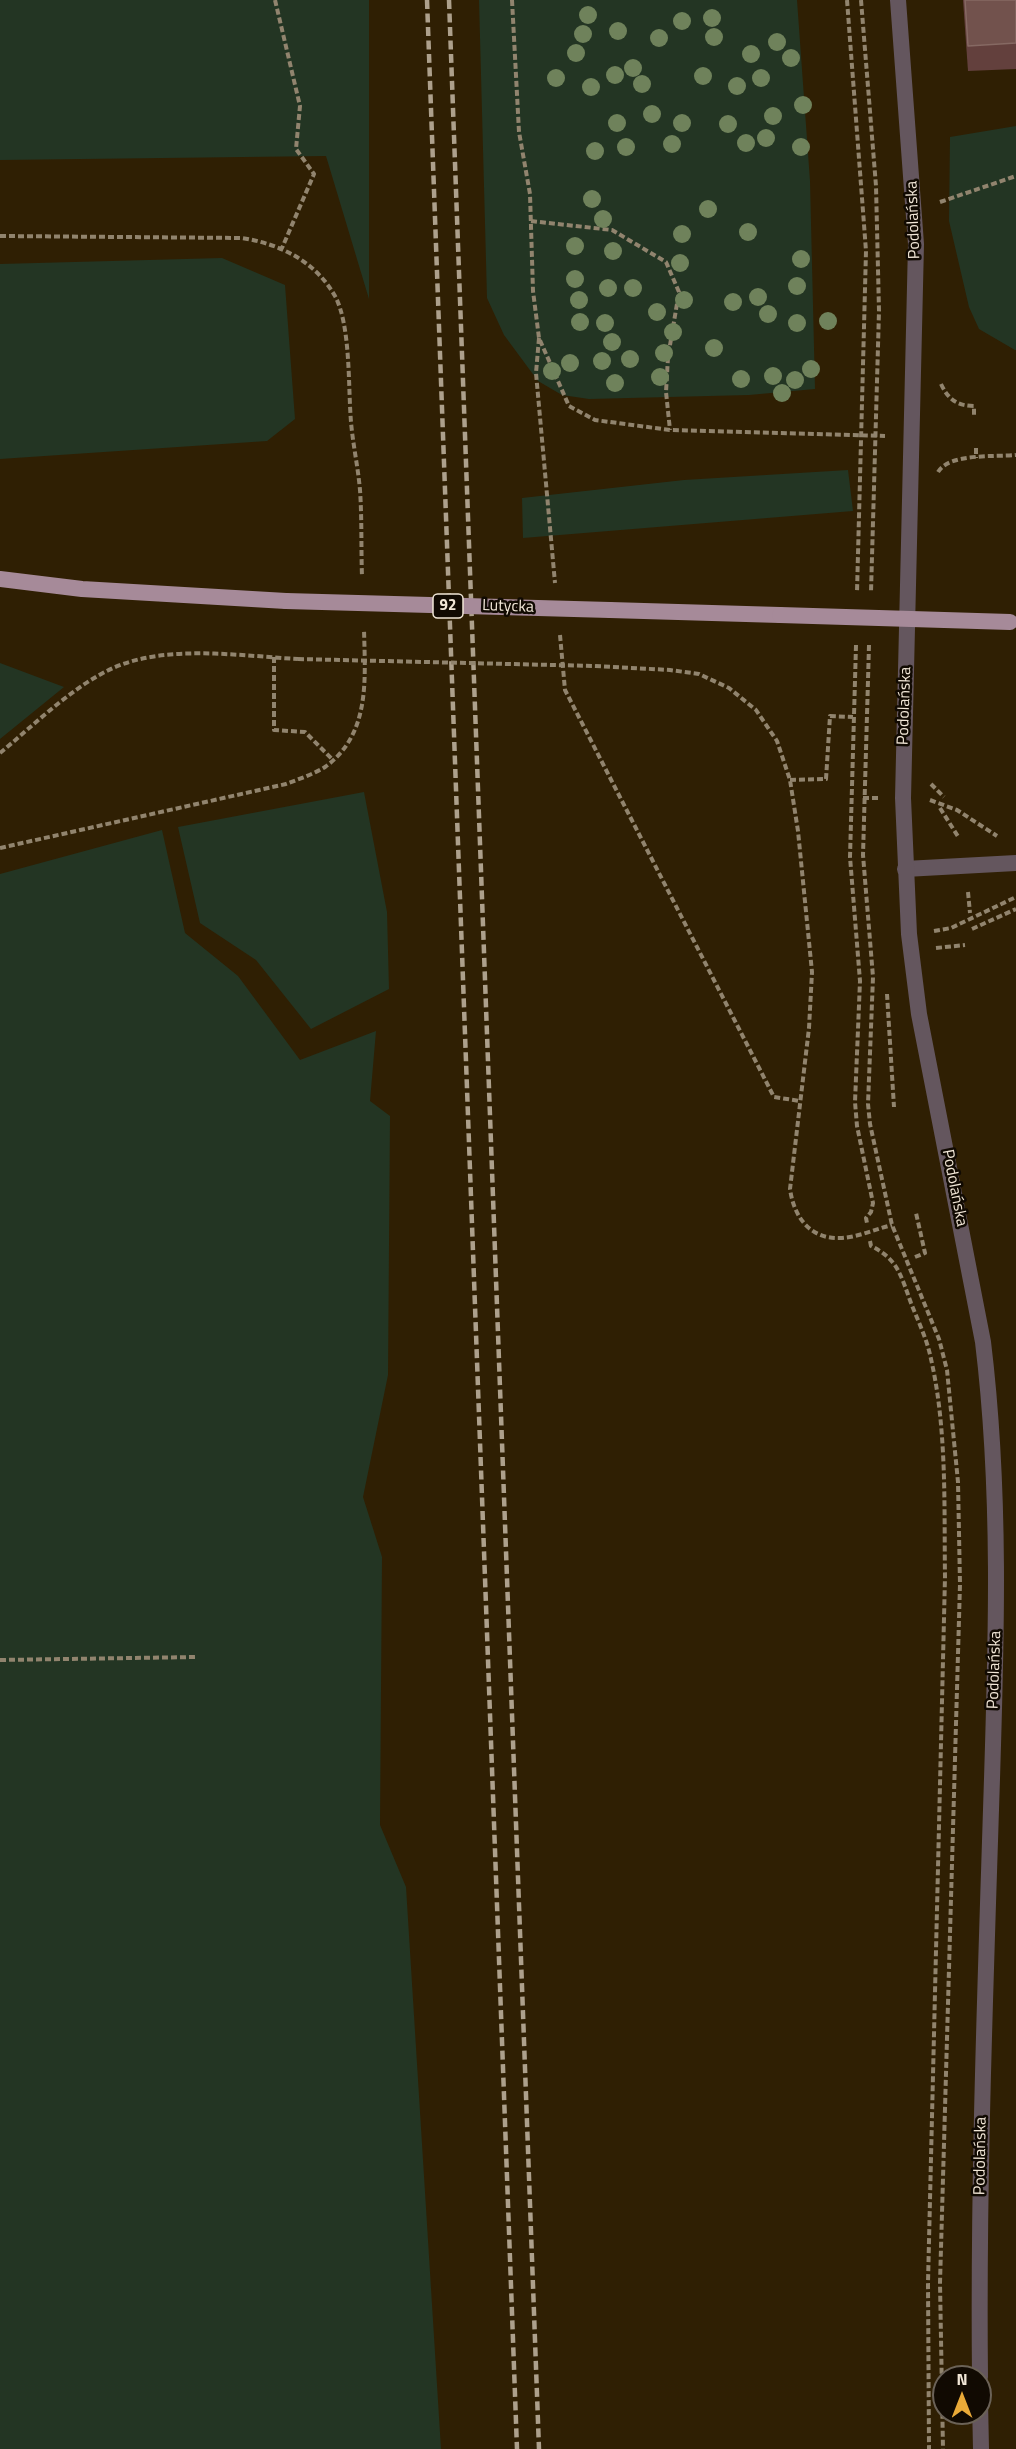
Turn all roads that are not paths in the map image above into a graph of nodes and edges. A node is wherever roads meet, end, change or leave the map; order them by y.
1 (898, 0) edge
2 (0, 579) edge
3 (1013, 623) edge
4 (1016, 863) edge
5 (905, 869) junction
6 (980, 2365) edge
7 (980, 2425) edge
8 (981, 2449) edge

1 - 5 street, Podolańska
2 - 3 main road, Lutycka / 92, bridge
4 - 5 street
5 - 6 street, Podolańska
7 - 8 street

